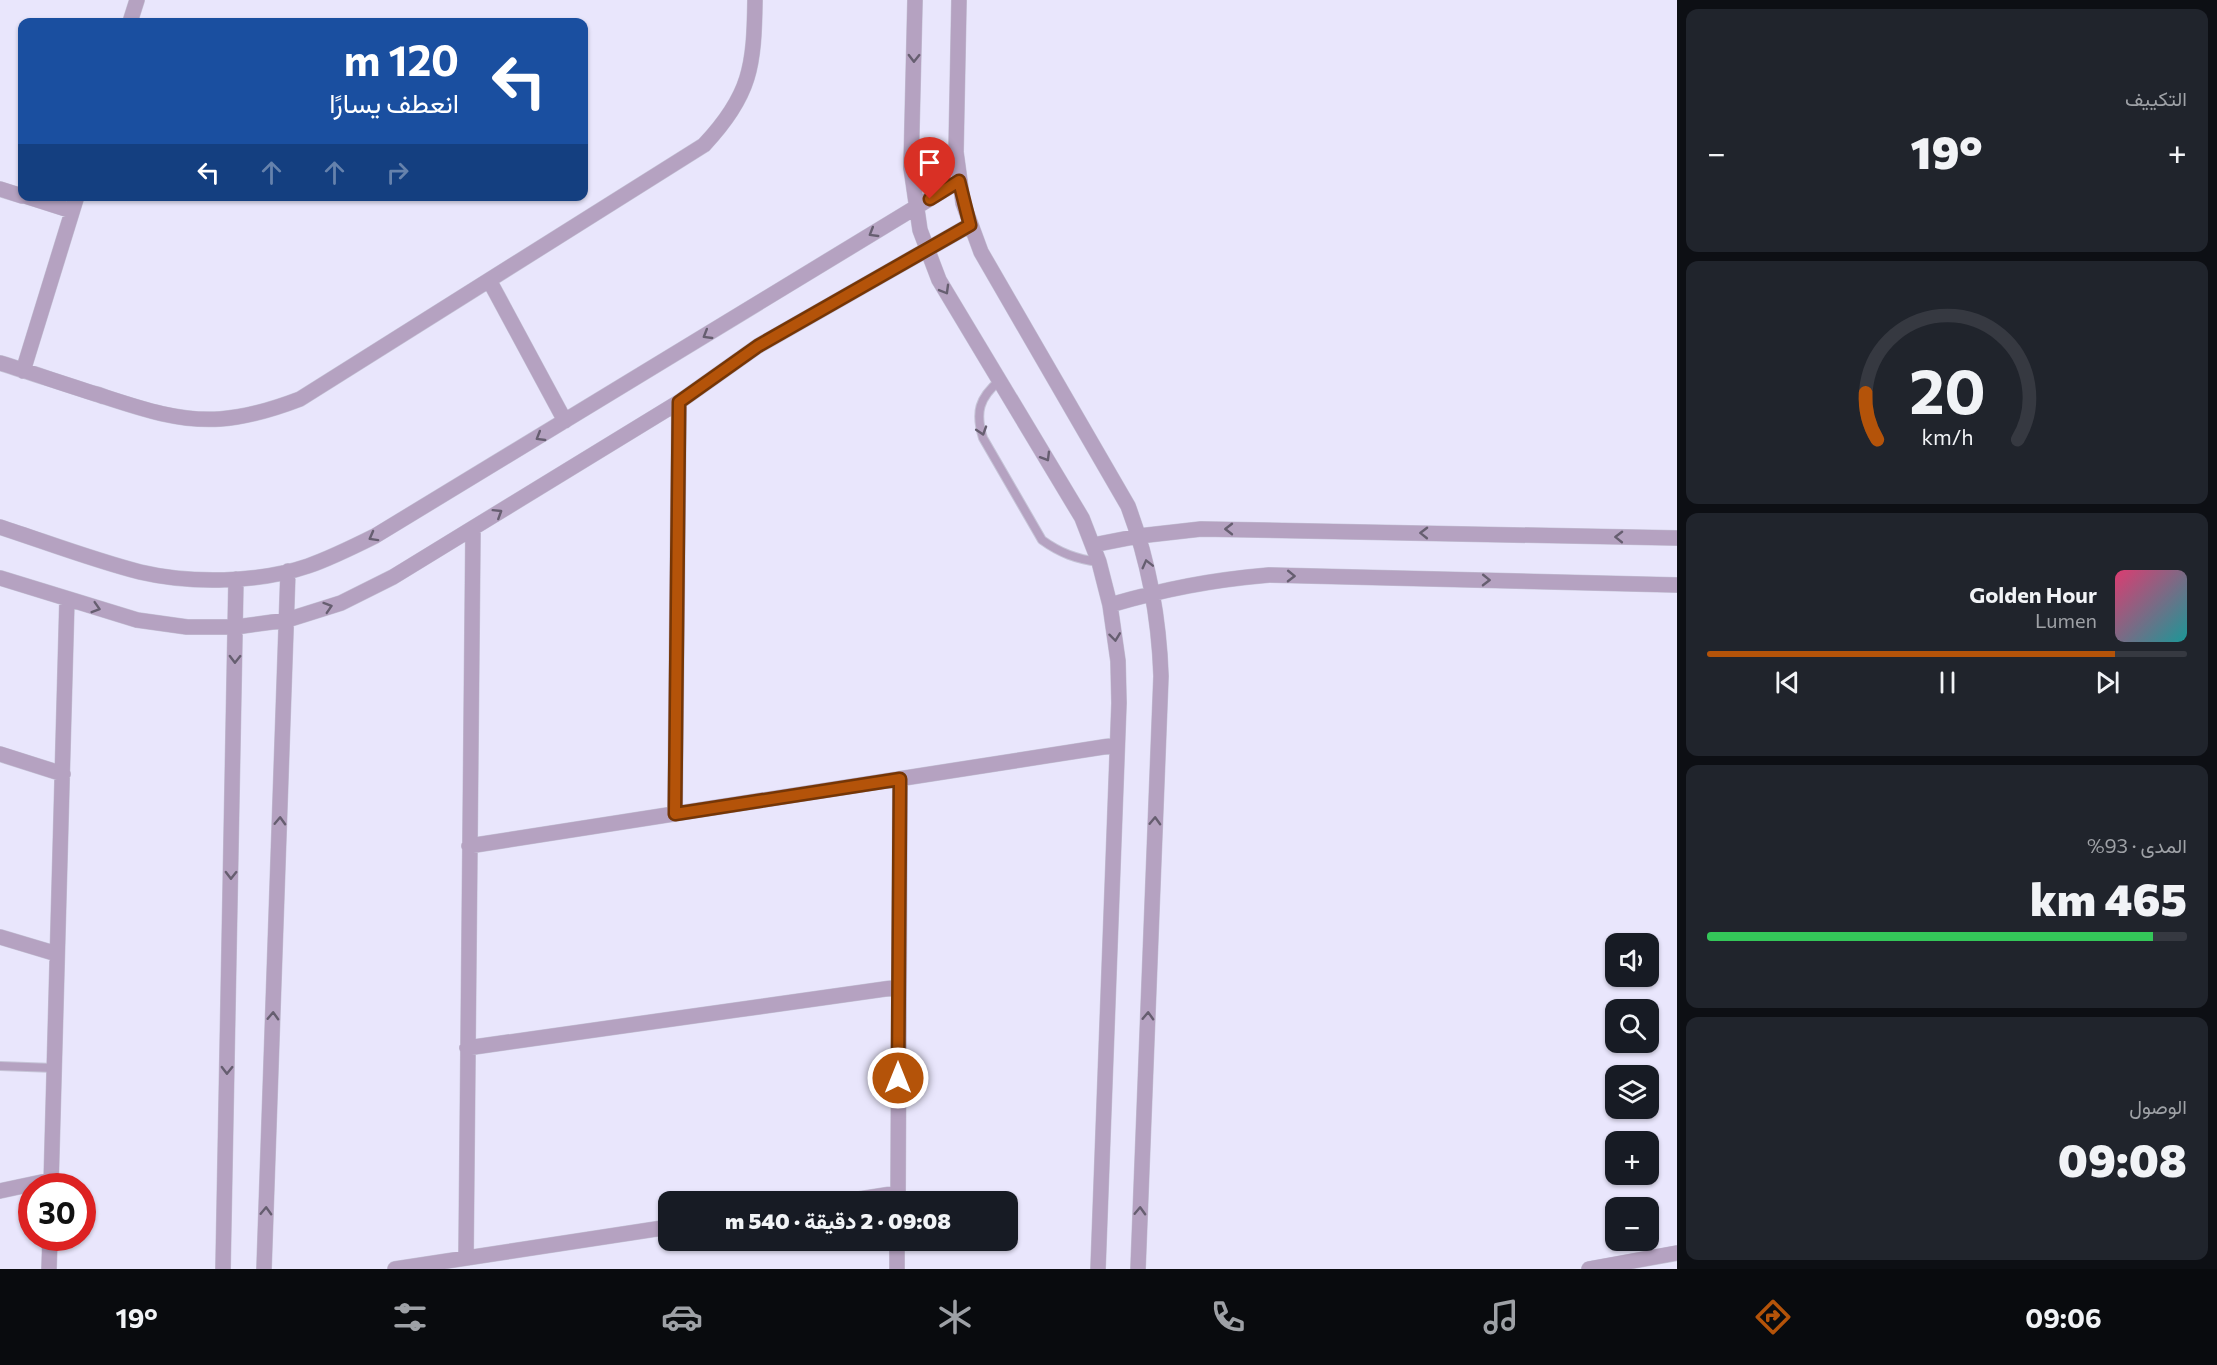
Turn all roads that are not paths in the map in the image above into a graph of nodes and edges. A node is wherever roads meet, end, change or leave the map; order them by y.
1 (137, 0) edge
2 (755, 0) edge
3 (915, 0) edge
4 (959, 0) edge
5 (131, 18) edge
6 (959, 181) junction
7 (0, 189) edge
8 (18, 194) edge
9 (55, 201) edge
10 (74, 204) edge
11 (916, 208) junction
12 (970, 225) junction
13 (927, 251) junction
14 (489, 280) junction
15 (0, 363) edge
16 (23, 371) junction
17 (1000, 380) junction
18 (679, 402) junction
19 (565, 421) junction
20 (0, 527) edge
21 (473, 528) junction
22 (1139, 536) junction
23 (1677, 538) edge
24 (1093, 545) junction
25 (1099, 562) junction
26 (288, 571) junction
27 (0, 578) edge
28 (236, 579) junction
29 (1677, 585) edge
30 (1154, 592) junction
31 (67, 599) junction
32 (1110, 605) junction
33 (287, 620) junction
34 (236, 627) junction
35 (1116, 745) junction
36 (0, 754) edge
37 (63, 774) junction
38 (900, 779) junction
39 (675, 814) junction
40 (469, 846) junction
41 (0, 937) edge
42 (57, 954) junction
43 (899, 987) junction
44 (467, 1048) junction
45 (0, 1066) edge
46 (54, 1068) junction
47 (51, 1173) edge
48 (18, 1188) edge
49 (0, 1191) edge
50 (898, 1191) edge
51 (658, 1229) edge
52 (50, 1251) edge
53 (897, 1251) edge
54 (1677, 1253) edge
55 (466, 1258) junction
56 (49, 1269) edge
57 (223, 1269) edge
58 (264, 1269) edge
59 (395, 1269) edge
60 (897, 1269) edge
61 (1098, 1269) edge
62 (1138, 1269) edge
63 (1589, 1269) edge

1 - 5 street
2 - 14 street
3 -> 11 street
4 - 6 street
6 - 11 street
6 - 12 street
7 - 8 street
9 - 10 street
10 - 16 street
11 - 13 street
11 -> 19 street
12 - 13 street
12 - 22 street
13 -> 17 street
13 - 18 street
14 - 16 street
14 - 19 street
15 - 16 street
17 -> 24 street
17 -> 25 lane
21 -> 18 street
18 - 39 street
19 -> 26 street
20 - 28 street
33 -> 21 street
21 - 40 street
23 -> 22 street
22 - 24 street
30 -> 22 street
24 - 25 street
25 - 32 street
26 - 28 street
26 - 33 street
27 - 31 street
28 - 34 street
30 -> 29 street
30 - 32 street
62 -> 30 street
31 -> 34 street
31 - 37 street
32 -> 35 street
33 - 34 street
58 -> 33 street
34 -> 57 street
35 - 38 street
35 - 61 street
36 - 37 street
37 - 42 street
38 - 39 street
38 - 43 street
39 - 40 street
40 - 44 street
41 - 42 street
42 - 46 street
43 - 44 street
43 - 50 street
44 - 55 street
45 - 46 lane
46 - 47 street
48 - 49 street
51 - 55 street
52 - 56 street
53 - 60 street
54 - 63 street
55 - 59 street

